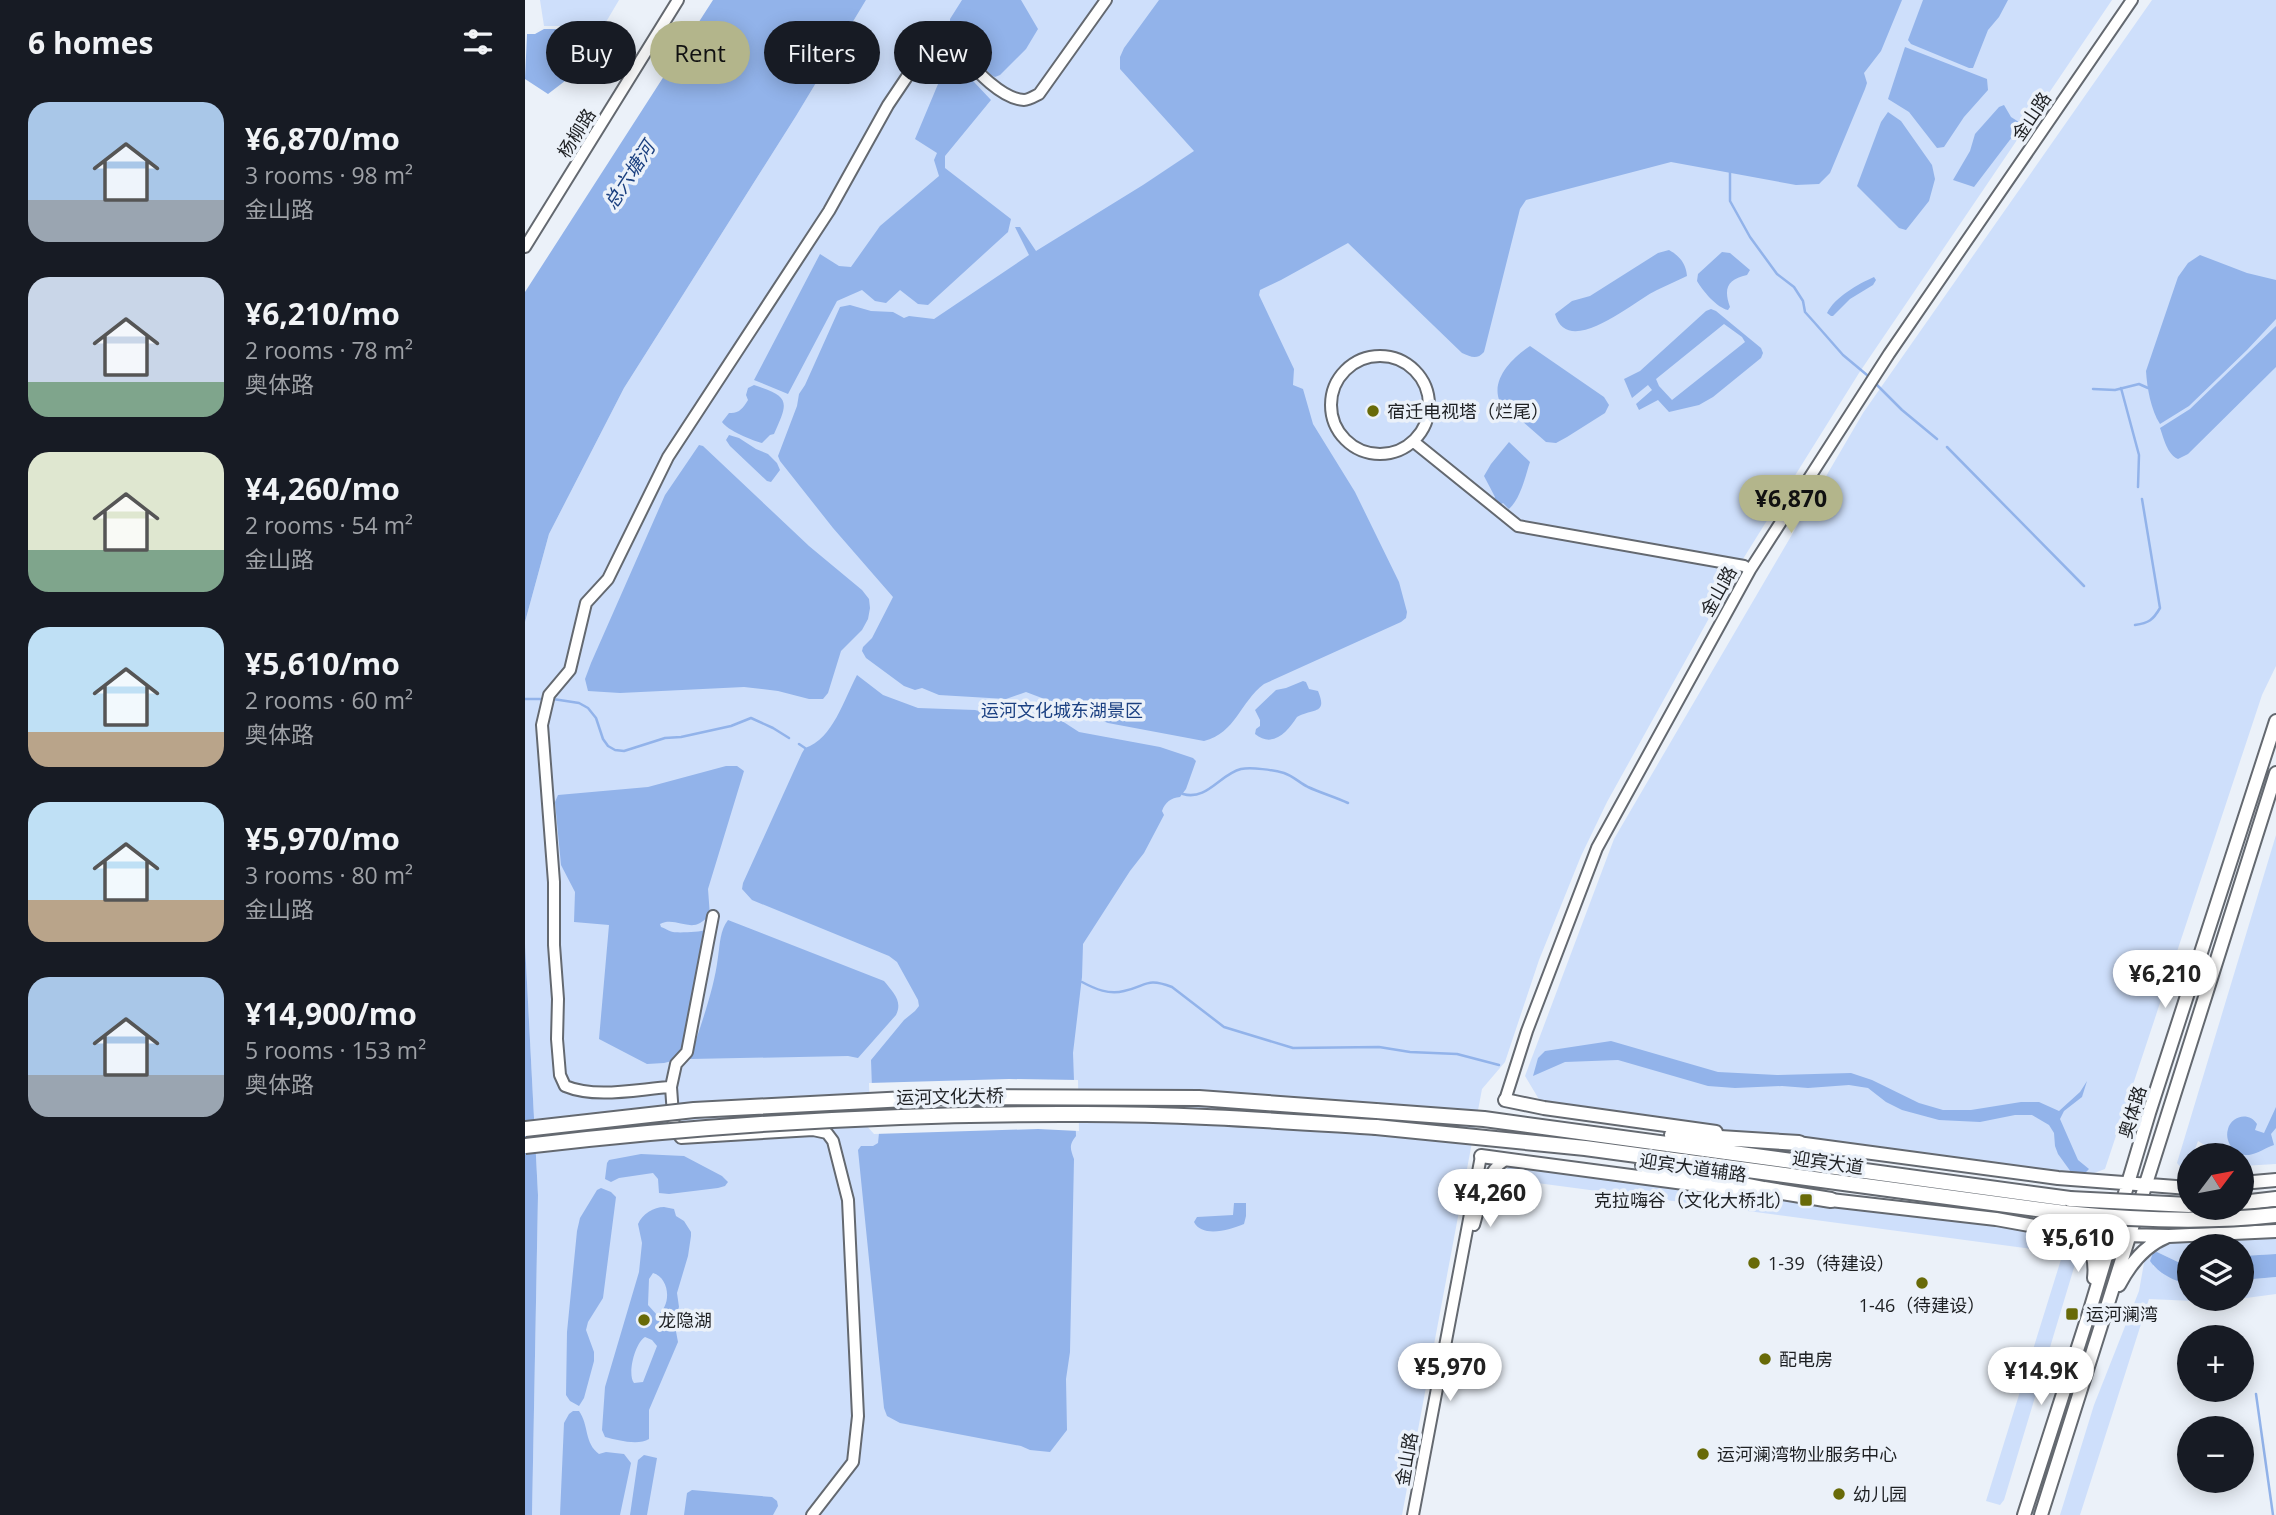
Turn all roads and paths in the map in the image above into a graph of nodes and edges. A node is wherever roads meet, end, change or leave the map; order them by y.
1 (678, 0) edge
2 (1106, 0) edge
3 (2132, 0) edge
4 (525, 247) edge
5 (1414, 442) junction
6 (1750, 569) junction
7 (2276, 721) edge
8 (2276, 773) edge
9 (713, 916) dead end
10 (671, 1087) junction
11 (1505, 1100) joint
12 (1376, 1111) joint
13 (1432, 1115) junction
14 (1377, 1126) joint
15 (525, 1129) edge
16 (1441, 1132) junction
17 (1800, 1143) junction
18 (525, 1146) edge
19 (1481, 1156) joint
20 (1505, 1160) junction
21 (2276, 1180) edge
22 (2254, 1182) edge
23 (2129, 1184) junction
24 (2145, 1186) junction
25 (2177, 1187) edge
26 (2276, 1199) edge
27 (1831, 1200) junction
28 (2254, 1202) edge
29 (2177, 1204) edge
30 (2276, 1215) edge
31 (2276, 1231) edge
32 (2081, 1234) junction
33 (2113, 1235) junction
34 (2129, 1235) junction
35 (2169, 1236) junction
36 (1457, 1286) junction
37 (2090, 1310) junction
38 (2105, 1314) junction
39 (812, 1515) edge
40 (1413, 1515) edge
41 (2024, 1515) edge
42 (2041, 1515) edge

1 - 4 street, 杨柳路
2 - 10 street
3 - 6 street, 金山路
5 - 5 street
5 - 6 street
6 - 11 street, 金山路
7 - 23 main road, 奥体路
8 - 24 main road, 奥体路
9 - 10 street
10 - 39 street
11 - 17 main road
12 - 13 highway, 迎宾大道
12 - 15 highway, 运河文化大桥, bridge
13 - 17 highway
13 - 29 highway, 迎宾大道, bridge
14 - 16 highway, 迎宾大道
14 - 18 highway, 运河文化大桥, bridge
16 - 27 highway
16 - 30 highway, 迎宾大道, bridge
17 - 23 main road
19 - 20 main road, 迎宾大道辅路
19 - 36 street, 金山路
20 - 27 main road, 迎宾大道辅路
20 - 36 street, 金山路
21 - 22 main road
23 - 24 main road
23 - 33 main road, 奥体路
24 - 25 main road
24 - 34 main road, 奥体路
26 - 28 highway
27 - 32 main road, 迎宾大道辅路
31 - 35 main road, 迎宾大道辅路
32 - 33 main road, 迎宾大道辅路
32 - 37 main road
33 - 34 main road, 迎宾大道辅路
33 - 37 main road, 奥体路
34 - 35 main road, 迎宾大道辅路
34 - 38 main road, 奥体路
35 - 38 main road
36 - 40 street, 金山路
37 - 41 main road, 奥体路
38 - 42 main road, 奥体路

